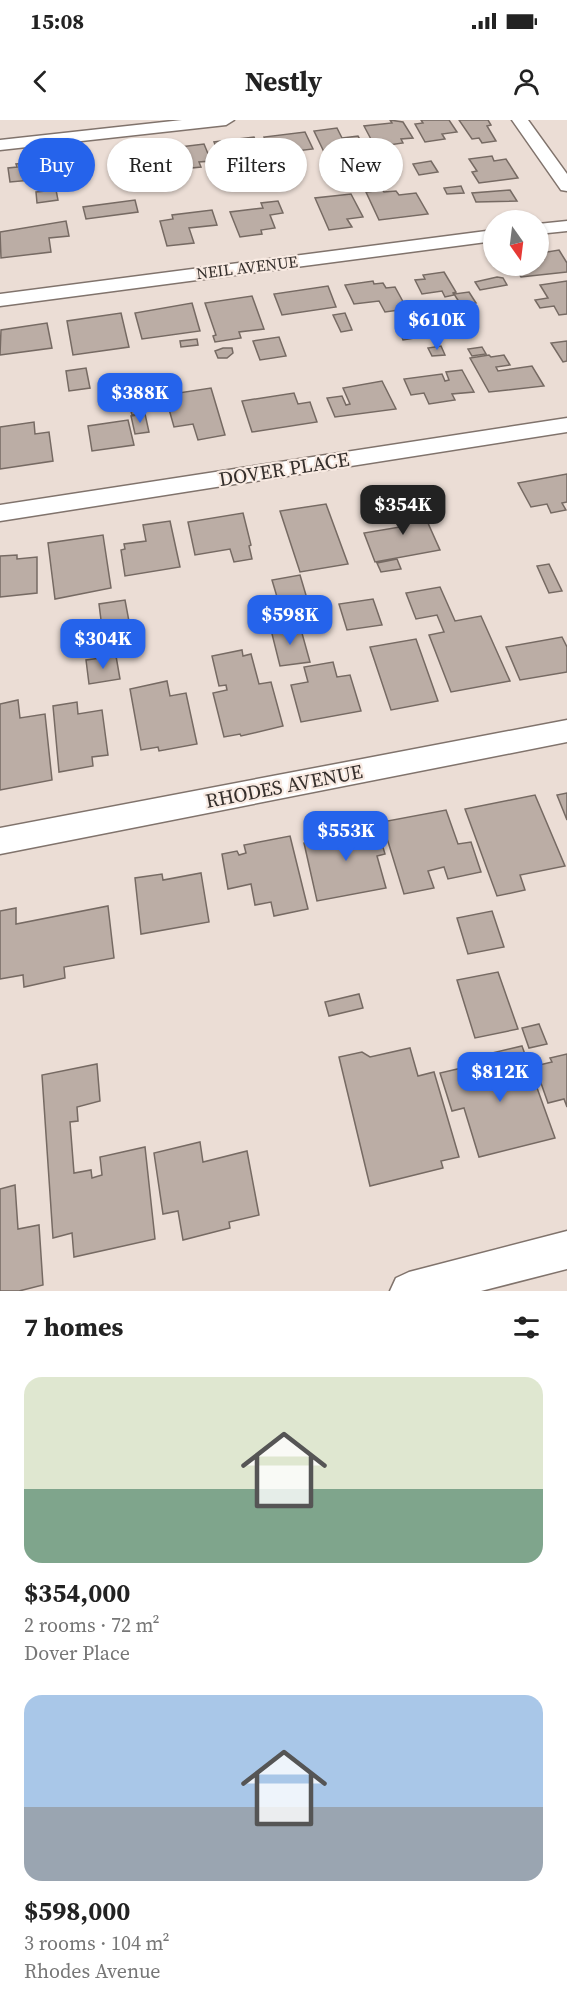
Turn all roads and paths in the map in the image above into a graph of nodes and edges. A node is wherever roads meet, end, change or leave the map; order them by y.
1 (226, 120) edge
2 (520, 120) edge
3 (0, 145) edge
4 (567, 186) edge
5 (567, 225) edge
6 (549, 227) edge
7 (483, 236) edge
8 (0, 300) edge
9 (567, 424) edge
10 (0, 513) edge
11 (567, 731) edge
12 (0, 841) edge
13 (567, 1250) edge
14 (410, 1291) edge

1 - 3 street
2 - 4 street
5 - 6 street
7 - 8 street, NEIL AVENUE
9 - 10 street, DOVER PLACE
11 - 12 street, RHODES AVENUE
13 - 14 street

